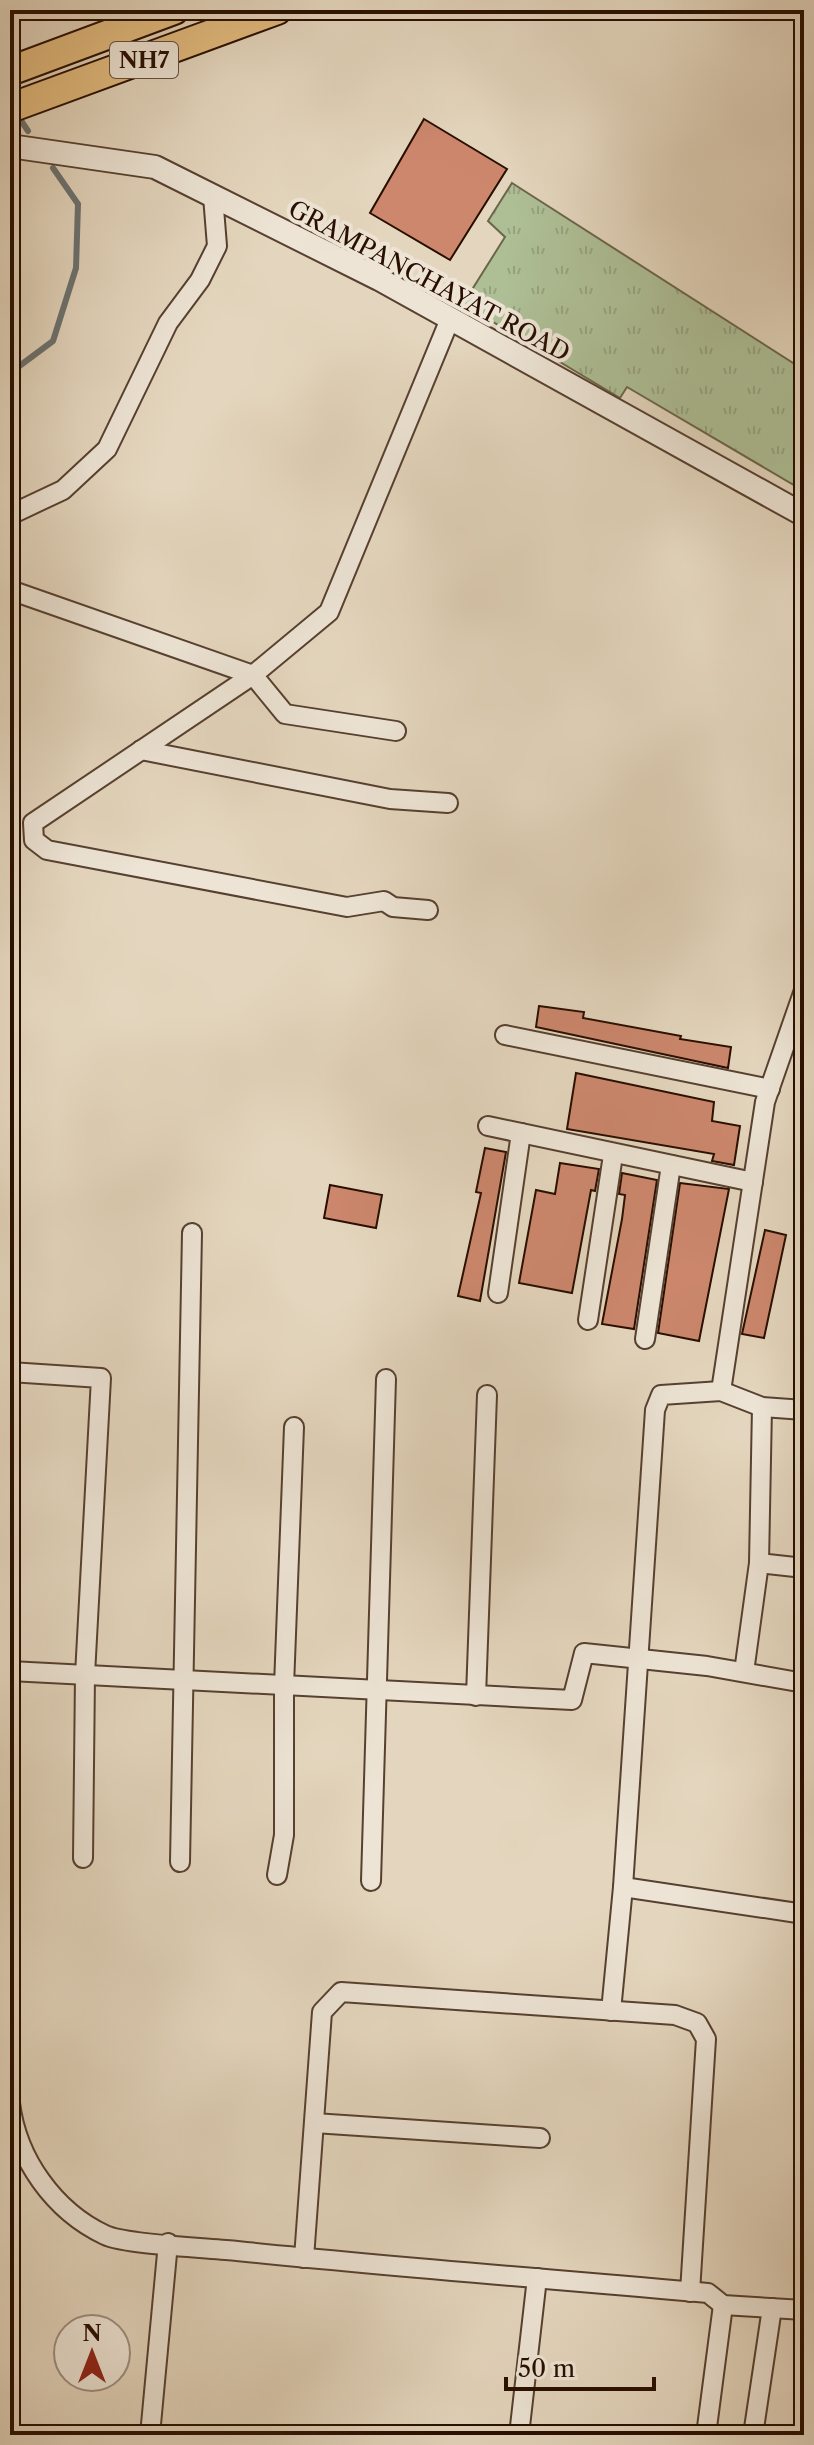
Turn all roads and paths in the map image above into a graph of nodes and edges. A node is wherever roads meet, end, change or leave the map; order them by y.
1 (277, 10) edge
2 (166, 12) edge
3 (167, 51) junction
4 (10, 71) edge
5 (10, 108) edge
6 (10, 146) edge
7 (213, 196) junction
8 (450, 319) junction
9 (10, 515) edge
10 (804, 515) edge
11 (10, 590) edge
12 (253, 675) junction
13 (396, 731) dead end
14 (141, 750) junction
15 (448, 803) dead end
16 (428, 910) dead end
17 (804, 990) edge
18 (505, 1035) dead end
19 (770, 1089) junction
20 (488, 1126) dead end
21 (521, 1133) junction
22 (613, 1155) junction
23 (671, 1165) junction
24 (753, 1182) junction
25 (192, 1233) dead end
26 (498, 1293) dead end
27 (588, 1320) dead end
28 (645, 1339) dead end
29 (10, 1372) edge
30 (386, 1379) dead end
31 (721, 1391) junction
32 (487, 1395) dead end
33 (762, 1407) junction
34 (804, 1410) edge
35 (294, 1427) dead end
36 (759, 1563) junction
37 (804, 1568) edge
38 (638, 1659) junction
39 (10, 1671) edge
40 (744, 1672) junction
41 (85, 1675) junction
42 (186, 1681) junction
43 (804, 1683) edge
44 (284, 1686) junction
45 (378, 1691) junction
46 (476, 1696) junction
47 (83, 1858) dead end
48 (180, 1862) dead end
49 (277, 1875) dead end
50 (371, 1881) dead end
51 (623, 1887) junction
52 (804, 1914) edge
53 (611, 2011) junction
54 (10, 2103) edge
55 (314, 2123) junction
56 (540, 2138) dead end
57 (168, 2243) junction
58 (304, 2258) junction
59 (537, 2278) junction
60 (690, 2292) junction
61 (723, 2305) junction
62 (772, 2308) junction
63 (804, 2310) edge
64 (150, 2435) edge
65 (519, 2435) edge
66 (706, 2435) edge
67 (753, 2435) edge

1 - 3 main road, NH7
2 - 3 street
2 - 4 main road
3 - 5 main road, NH7
6 - 7 street, GRAMPANCHAYAT ROAD
7 - 8 street, GRAMPANCHAYAT ROAD
7 - 9 street
8 - 10 street, GRAMPANCHAYAT ROAD
8 - 12 street
11 - 12 street
12 - 13 street
12 - 14 street
14 - 15 street
14 - 16 street
17 - 19 street
18 - 19 street
19 - 24 street
20 - 21 street
21 - 22 street
21 - 26 street
22 - 23 street
22 - 27 street
23 - 24 street
23 - 28 street
24 - 31 street
25 - 42 street
29 - 41 street
30 - 45 street
31 - 33 street
31 - 38 street
32 - 46 street
33 - 34 street
33 - 36 street
35 - 44 street
36 - 37 street
36 - 40 street
38 - 40 street
38 - 46 street
38 - 51 street
39 - 41 street
40 - 43 street
41 - 42 street
41 - 47 street
42 - 44 street
42 - 48 street
44 - 45 street
44 - 49 street
45 - 46 street
45 - 50 street
51 - 52 street
51 - 53 street
53 - 55 street
53 - 60 street
54 - 57 street
55 - 56 street
55 - 58 street
57 - 58 street
57 - 64 street
58 - 59 street
59 - 60 street
59 - 65 street
60 - 61 street
61 - 62 street
61 - 66 street
62 - 63 street
62 - 67 street

